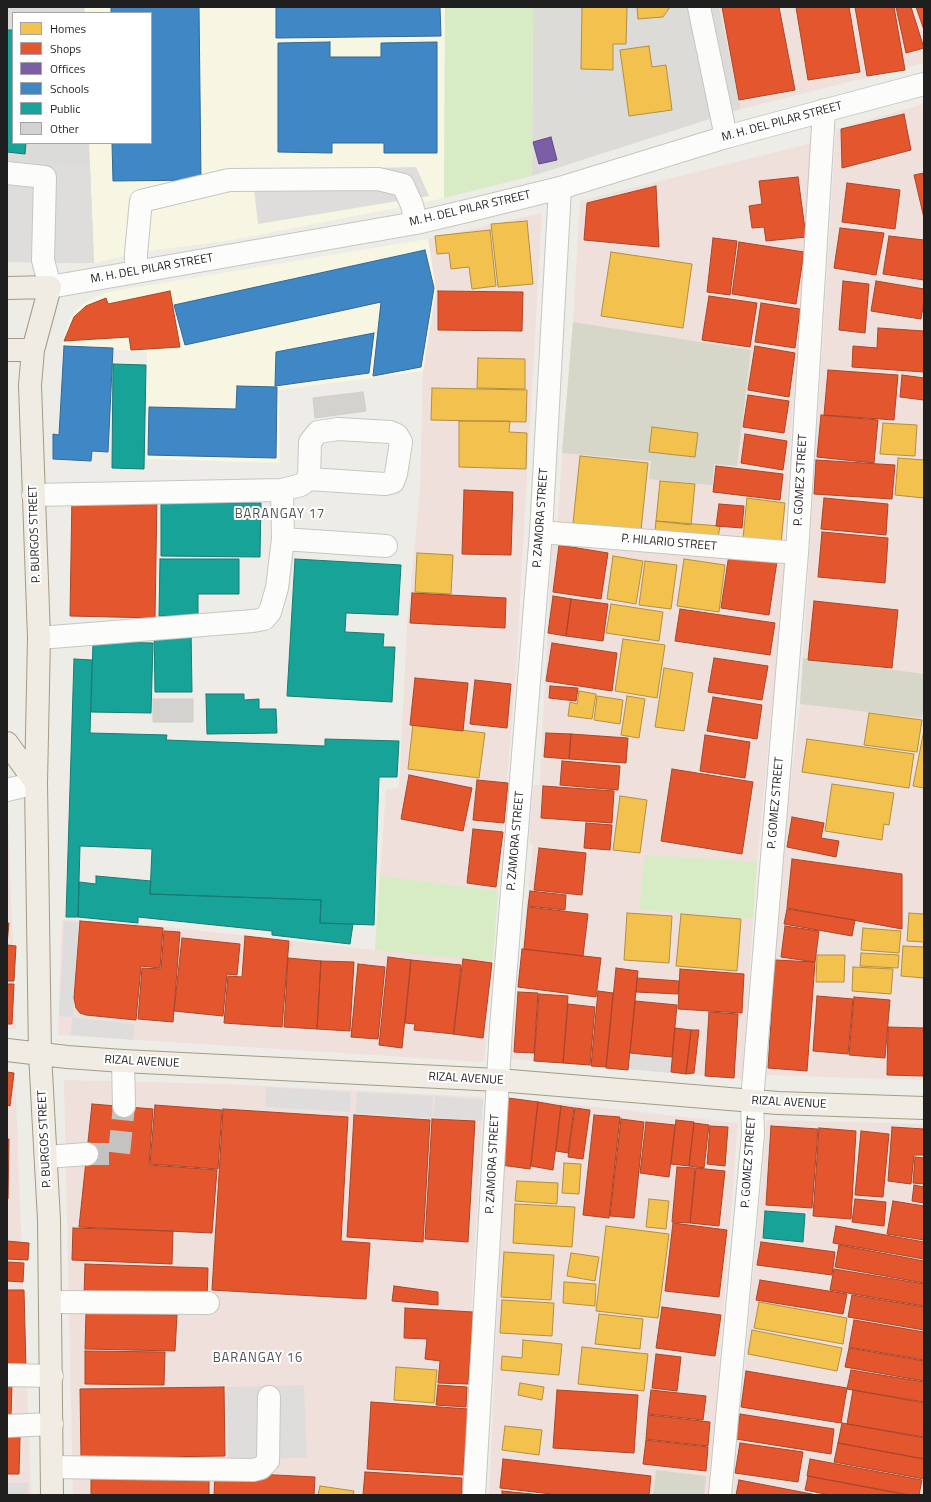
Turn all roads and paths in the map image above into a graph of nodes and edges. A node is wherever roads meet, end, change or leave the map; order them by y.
1 (699, 7) edge
2 (924, 84) edge
3 (824, 110) junction
4 (726, 137) junction
5 (7, 173) edge
6 (560, 188) junction
7 (416, 223) junction
8 (136, 272) junction
9 (50, 287) junction
10 (7, 288) edge
11 (7, 350) edge
12 (34, 350) junction
13 (309, 479) dead end
14 (282, 490) junction
15 (33, 495) junction
16 (541, 532) junction
17 (283, 539) junction
18 (386, 546) dead end
19 (797, 553) junction
20 (38, 638) junction
21 (7, 743) edge
22 (36, 783) junction
23 (7, 790) edge
24 (7, 1050) edge
25 (40, 1054) junction
26 (123, 1061) junction
27 (498, 1080) junction
28 (752, 1101) junction
29 (124, 1106) tunnel mouth
30 (924, 1108) edge
31 (87, 1154) tunnel mouth
32 (46, 1157) junction
33 (50, 1302) junction
34 (208, 1303) dead end
35 (7, 1375) edge
36 (52, 1376) junction
37 (268, 1397) dead end
38 (52, 1424) junction
39 (7, 1426) edge
40 (52, 1467) junction
41 (52, 1495) edge
42 (474, 1495) edge
43 (720, 1495) edge

1 - 4 street
2 - 3 street, M. H. DEL PILAR STREET
3 - 4 street, M. H. DEL PILAR STREET
3 - 19 street, P. GOMEZ STREET
4 - 6 street, M. H. DEL PILAR STREET
5 - 9 street
6 - 7 street, M. H. DEL PILAR STREET
6 - 16 street, P. ZAMORA STREET
7 - 8 street, M. H. DEL PILAR STREET
7 - 8 street
8 - 9 street, M. H. DEL PILAR STREET
9 - 10 main road, M. H. DEL PILAR STREET
9 - 12 main road, P. BURGOS STREET
11 - 12 main road
12 - 15 main road, P. BURGOS STREET
13 - 14 street
14 - 15 street
14 - 17 street
15 - 20 main road, P. BURGOS STREET
16 - 19 street, P. HILARIO STREET
16 - 27 street, P. ZAMORA STREET
17 - 18 street
17 - 20 street
19 - 28 street, P. GOMEZ STREET
20 - 22 main road, P. BURGOS STREET
21 - 22 main road
22 - 23 street
22 - 25 main road, P. BURGOS STREET
24 - 25 main road, RIZAL AVENUE
25 - 26 main road, RIZAL AVENUE
25 - 32 main road, P. BURGOS STREET
26 - 27 main road, RIZAL AVENUE
26 - 29 street
27 - 28 main road, RIZAL AVENUE
27 - 42 street, P. ZAMORA STREET
28 - 30 main road, RIZAL AVENUE
28 - 43 street, P. GOMEZ STREET
31 - 32 street
32 - 33 main road, P. BURGOS STREET
33 - 34 street
33 - 36 main road, P. BURGOS STREET
35 - 36 street
36 - 38 main road, P. BURGOS STREET
37 - 40 street
38 - 39 street
38 - 40 main road, P. BURGOS STREET
40 - 41 main road, P. BURGOS STREET

